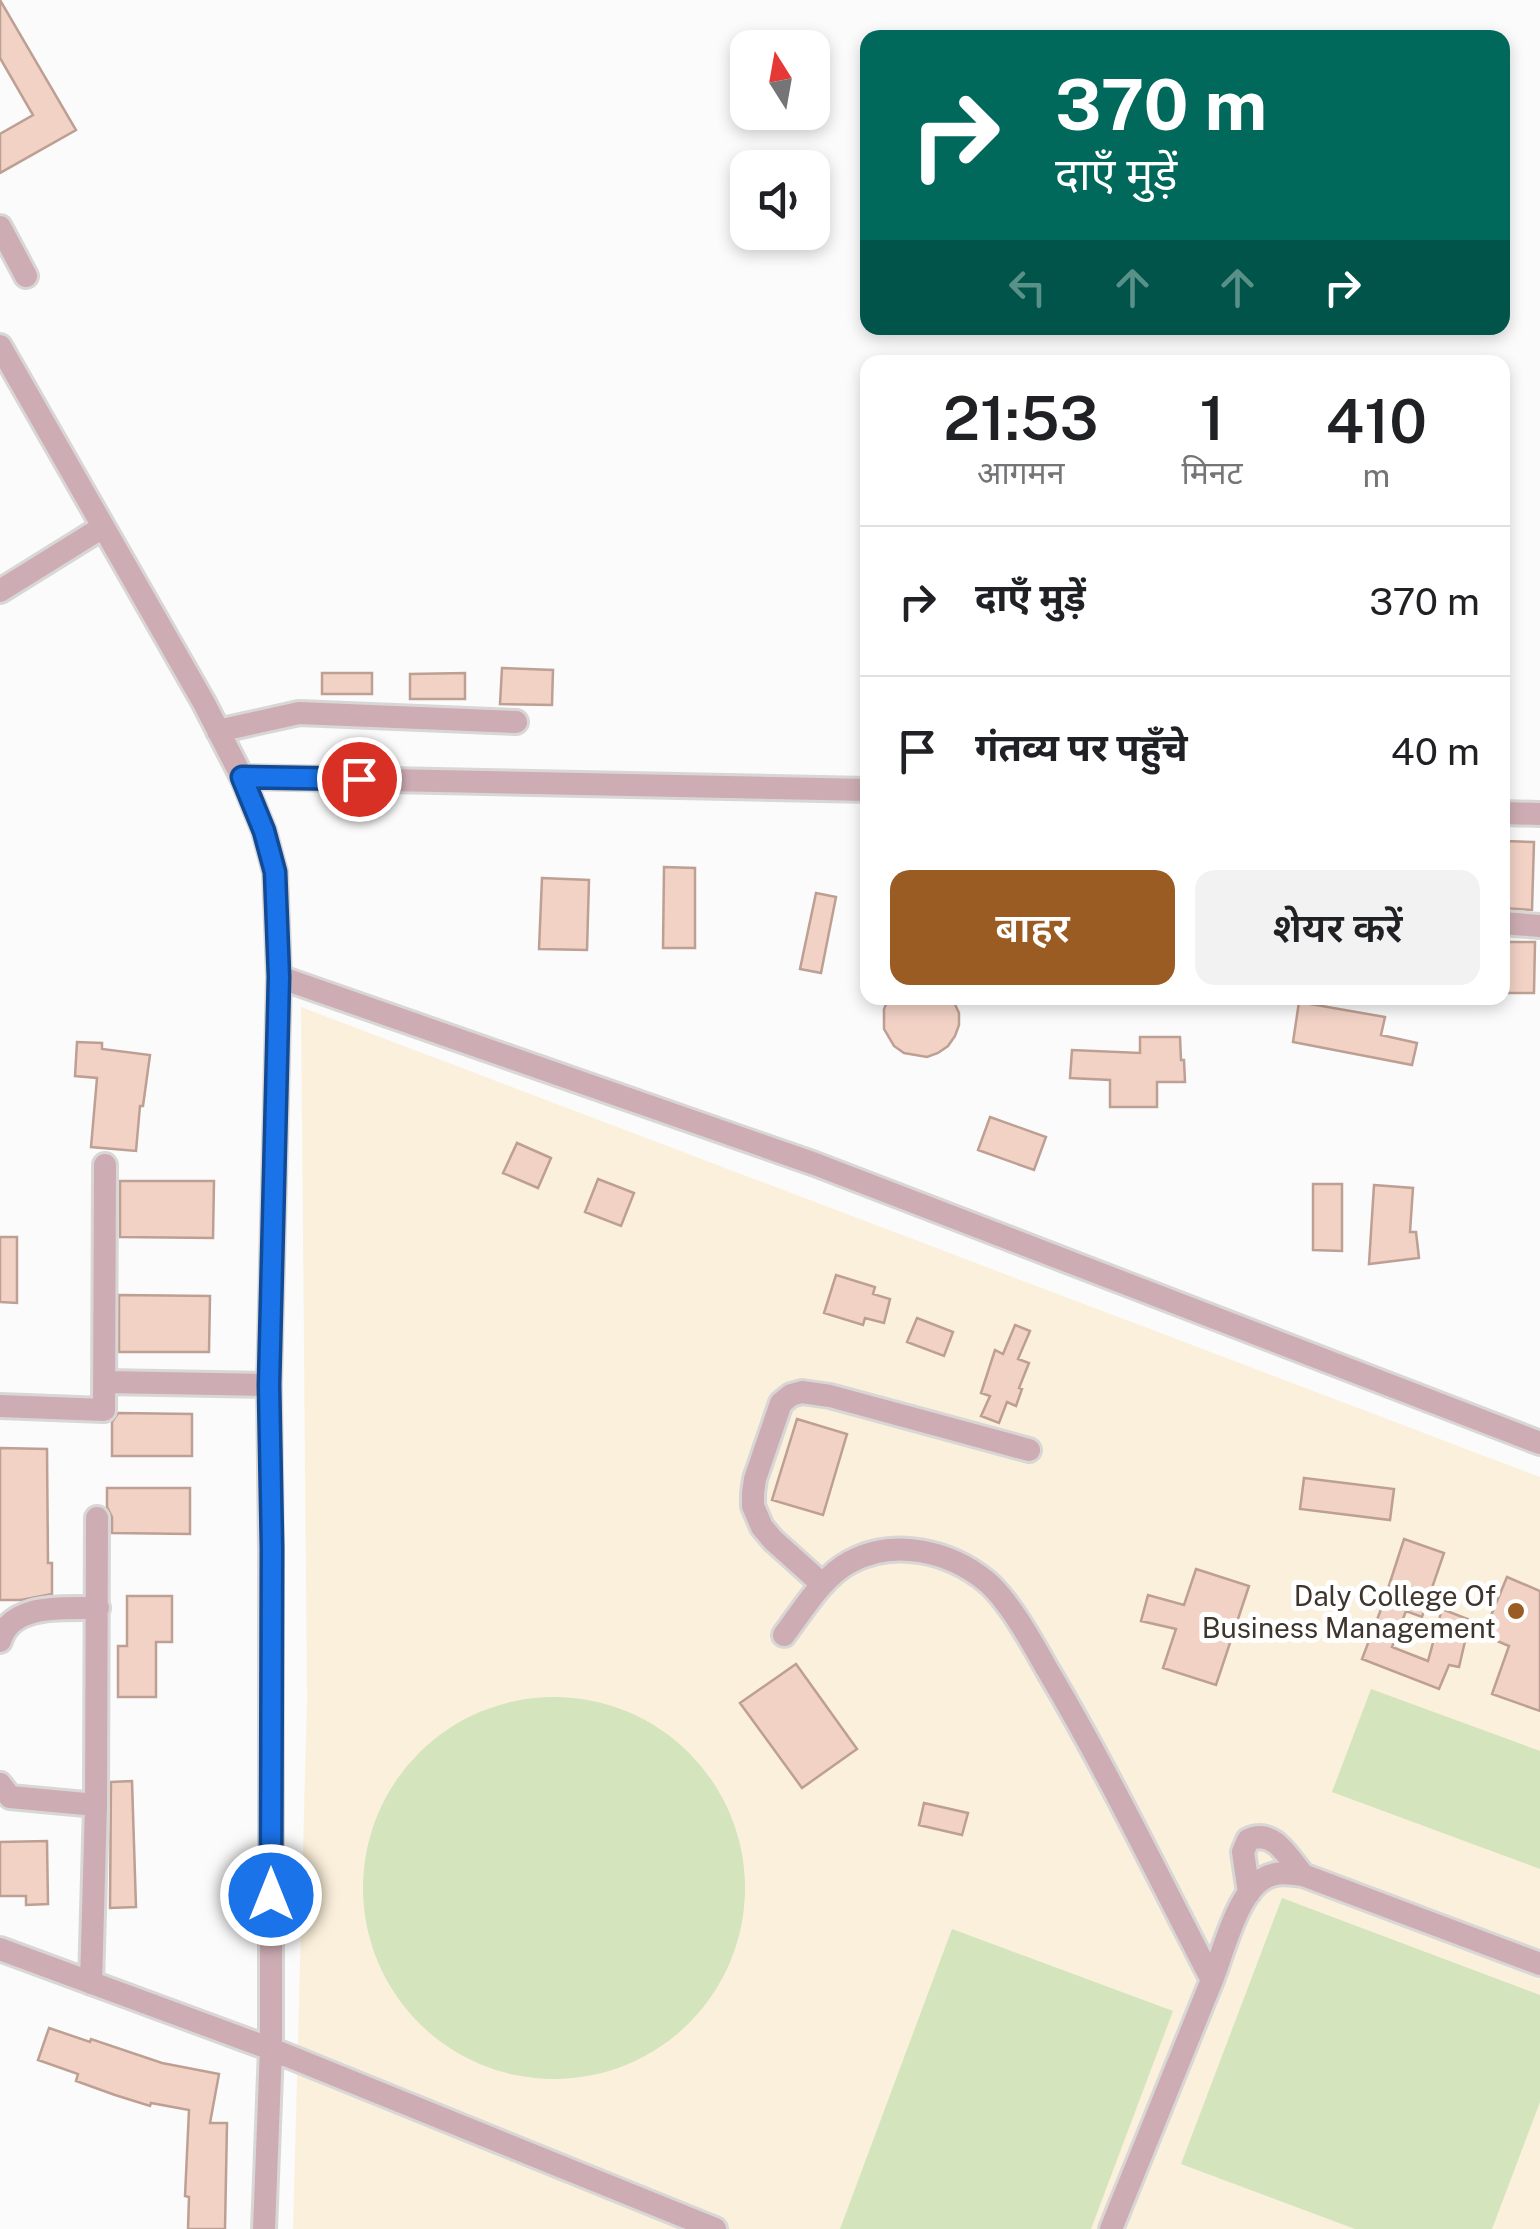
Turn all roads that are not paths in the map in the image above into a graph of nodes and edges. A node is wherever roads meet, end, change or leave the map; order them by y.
1 (0, 227) edge
2 (26, 276) dead end
3 (0, 346) edge
4 (103, 527) junction
5 (0, 591) edge
6 (516, 722) dead end
7 (218, 731) junction
8 (242, 777) junction
9 (860, 790) edge
10 (1510, 812) edge
11 (1540, 814) edge
12 (1510, 924) edge
13 (1540, 926) edge
14 (279, 977) junction
15 (105, 1165) dead end
16 (105, 1382) junction
17 (269, 1385) junction
18 (0, 1406) edge
19 (1540, 1443) edge
20 (1029, 1450) dead end
21 (98, 1518) dead end
22 (822, 1584) junction
23 (98, 1608) junction
24 (784, 1635) dead end
25 (0, 1641) edge
26 (0, 1784) edge
27 (96, 1805) junction
28 (1302, 1875) junction
29 (1248, 1892) junction
30 (0, 1949) edge
31 (1540, 1964) edge
32 (1212, 1980) junction
33 (91, 1983) junction
34 (271, 2049) junction
35 (264, 2229) edge
36 (715, 2229) edge
37 (1111, 2229) edge

1 - 2 street
3 - 4 street
4 - 5 street
4 - 7 street
6 - 7 street
7 - 8 street
8 - 9 street
8 - 14 street
10 - 11 street
12 - 13 street
14 - 17 street
14 - 19 street
15 - 16 street
16 - 17 street
16 - 18 street
17 - 34 street
20 - 22 street
21 - 23 street
22 - 24 street
22 - 32 street
23 - 25 street
23 - 27 street
26 - 27 street
27 - 33 street
28 - 29 street
28 - 29 street
28 - 31 street
29 - 32 street
30 - 33 street
32 - 37 street
33 - 34 street
34 - 35 street
34 - 36 street

